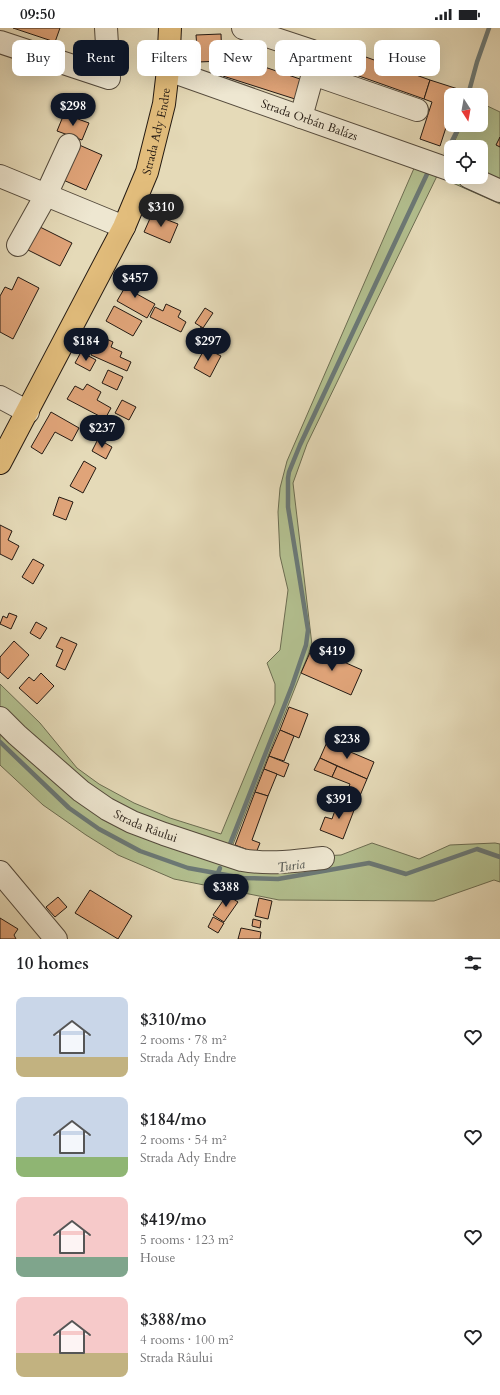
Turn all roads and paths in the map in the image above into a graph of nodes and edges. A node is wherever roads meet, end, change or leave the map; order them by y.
1 (106, 28) edge
2 (170, 28) edge
3 (243, 28) edge
4 (169, 40) edge
5 (279, 40) edge
6 (0, 42) edge
7 (167, 76) edge
8 (185, 76) edge
9 (312, 76) edge
10 (319, 76) edge
11 (417, 110) dead end
12 (301, 117) junction
13 (69, 145) dead end
14 (444, 168) edge
15 (0, 176) edge
16 (486, 184) edge
17 (500, 190) edge
18 (46, 195) junction
19 (124, 227) junction
20 (18, 245) dead end
21 (0, 397) edge
22 (28, 412) junction
23 (0, 463) edge
24 (0, 718) edge
25 (323, 858) dead end
26 (0, 872) edge
27 (56, 939) edge

1 - 6 street
2 - 4 main road, Strada Ady Endre
3 - 5 street
7 - 19 main road, Strada Ady Endre
8 - 12 street, Strada Orbán Balázs
9 - 12 street
10 - 11 street
12 - 14 street, Strada Orbán Balázs
13 - 18 street
15 - 18 street
16 - 17 street
18 - 19 street
18 - 20 street
19 - 22 main road, Strada Ady Endre
21 - 22 street
22 - 23 main road, Strada Ady Endre
24 - 25 street, Strada Râului
26 - 27 street

